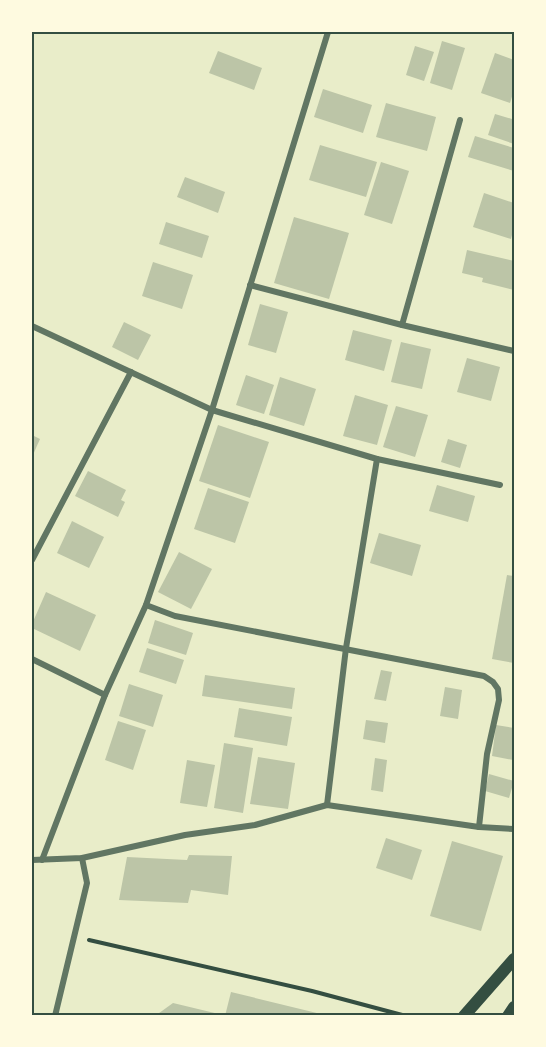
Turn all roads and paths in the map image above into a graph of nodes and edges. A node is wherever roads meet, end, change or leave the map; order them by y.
1 (328, 32) edge
2 (460, 120) dead end
3 (250, 285) junction
4 (402, 325) junction
5 (32, 326) edge
6 (514, 351) edge
7 (131, 372) junction
8 (212, 410) junction
9 (377, 459) junction
10 (500, 485) dead end
11 (32, 560) edge
12 (146, 605) junction
13 (346, 648) junction
14 (32, 659) edge
15 (105, 695) junction
16 (327, 805) junction
17 (479, 827) junction
18 (514, 829) edge
19 (82, 858) junction
20 (32, 860) edge
21 (42, 860) junction
22 (74, 936) junction
23 (514, 959) edge
24 (514, 1007) edge
25 (55, 1016) edge
26 (406, 1016) edge
27 (464, 1016) edge
28 (508, 1016) edge

1 - 3 street
2 - 4 street
3 - 4 street
3 - 8 street
4 - 6 street
5 - 7 street
7 - 8 street
7 - 11 street
8 - 9 street
8 - 12 street
9 - 10 street
9 - 13 street
12 - 13 street
12 - 15 street
13 - 16 street
13 - 17 street
14 - 15 street
15 - 21 street
16 - 17 street
16 - 19 street
17 - 18 street
19 - 21 street
19 - 22 street
20 - 21 street
22 - 25 street
22 - 26 path
23 - 27 main road
24 - 28 main road

